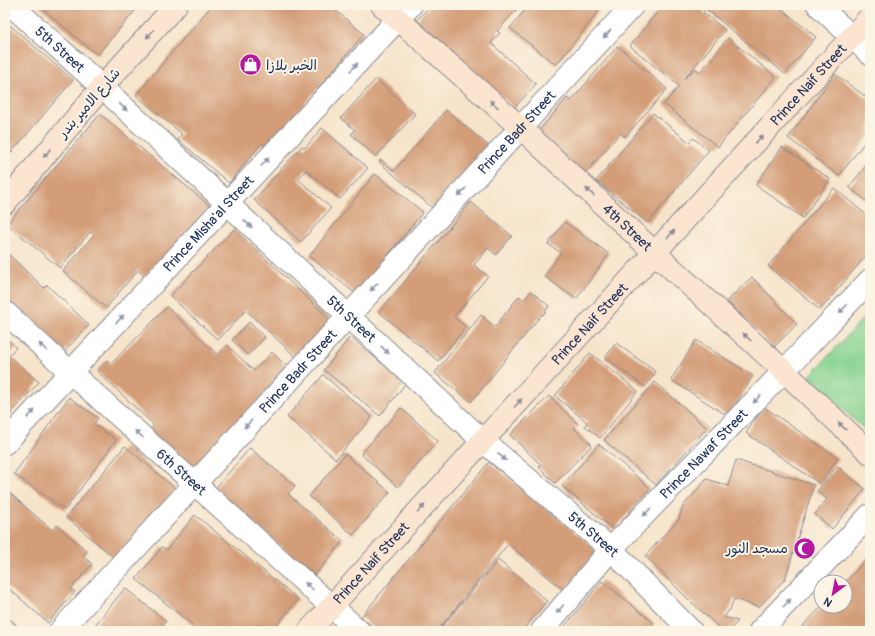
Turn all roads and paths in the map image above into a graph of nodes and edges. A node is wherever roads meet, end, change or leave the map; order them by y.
1 (11, 5) edge
2 (176, 5) edge
3 (382, 5) edge
4 (633, 5) edge
5 (818, 5) edge
6 (405, 12) edge
7 (870, 17) edge
8 (852, 37) junction
9 (870, 54) edge
10 (102, 87) junction
11 (521, 128) junction
12 (5, 203) edge
13 (227, 204) junction
14 (655, 252) junction
15 (870, 280) edge
16 (5, 312) edge
17 (348, 316) junction
18 (784, 371) junction
19 (70, 372) junction
20 (483, 441) junction
21 (5, 443) edge
22 (870, 453) edge
23 (194, 484) junction
24 (870, 516) edge
25 (611, 549) junction
26 (331, 607) junction
27 (60, 631) edge
28 (309, 631) edge
29 (358, 631) edge
30 (542, 631) edge
31 (691, 631) edge
32 (760, 631) edge

1 - 10 street, 5th Street
2 -> 10 street, شارع الامير بندر
3 - 6 street, 4th Street
4 -> 11 street, Prince Badr Street
5 - 8 street
11 -> 6 street, 4th Street
13 -> 6 street, Prince Misha'al Street
7 - 8 street, Prince Naif Street
8 - 9 street
14 -> 8 street, Prince Naif Street
10 -> 12 street, شارع الامير بندر
10 -> 13 street, 5th Street
14 -> 11 street, 4th Street
11 -> 17 street, Prince Badr Street
13 -> 17 street, 5th Street
19 -> 13 street, Prince Misha'al Street
18 -> 14 street, 4th Street
20 -> 14 street, Prince Naif Street
15 -> 18 street, Prince Nawaf Street
19 -> 16 street, 6th Street
17 -> 20 street, 5th Street
17 -> 23 street, Prince Badr Street
22 -> 18 street, 4th Street
18 -> 25 street, Prince Nawaf Street
21 -> 19 street, Prince Misha'al Street
23 -> 19 street, 6th Street
20 -> 25 street, 5th Street
26 -> 20 street, Prince Naif Street
26 -> 23 street, 6th Street
23 - 27 street, Prince Badr Street
32 -> 24 street
25 -> 30 street, Prince Nawaf Street
25 - 31 street, 5th Street
26 - 28 street, Prince Naif Street
26 - 29 street, 6th Street

